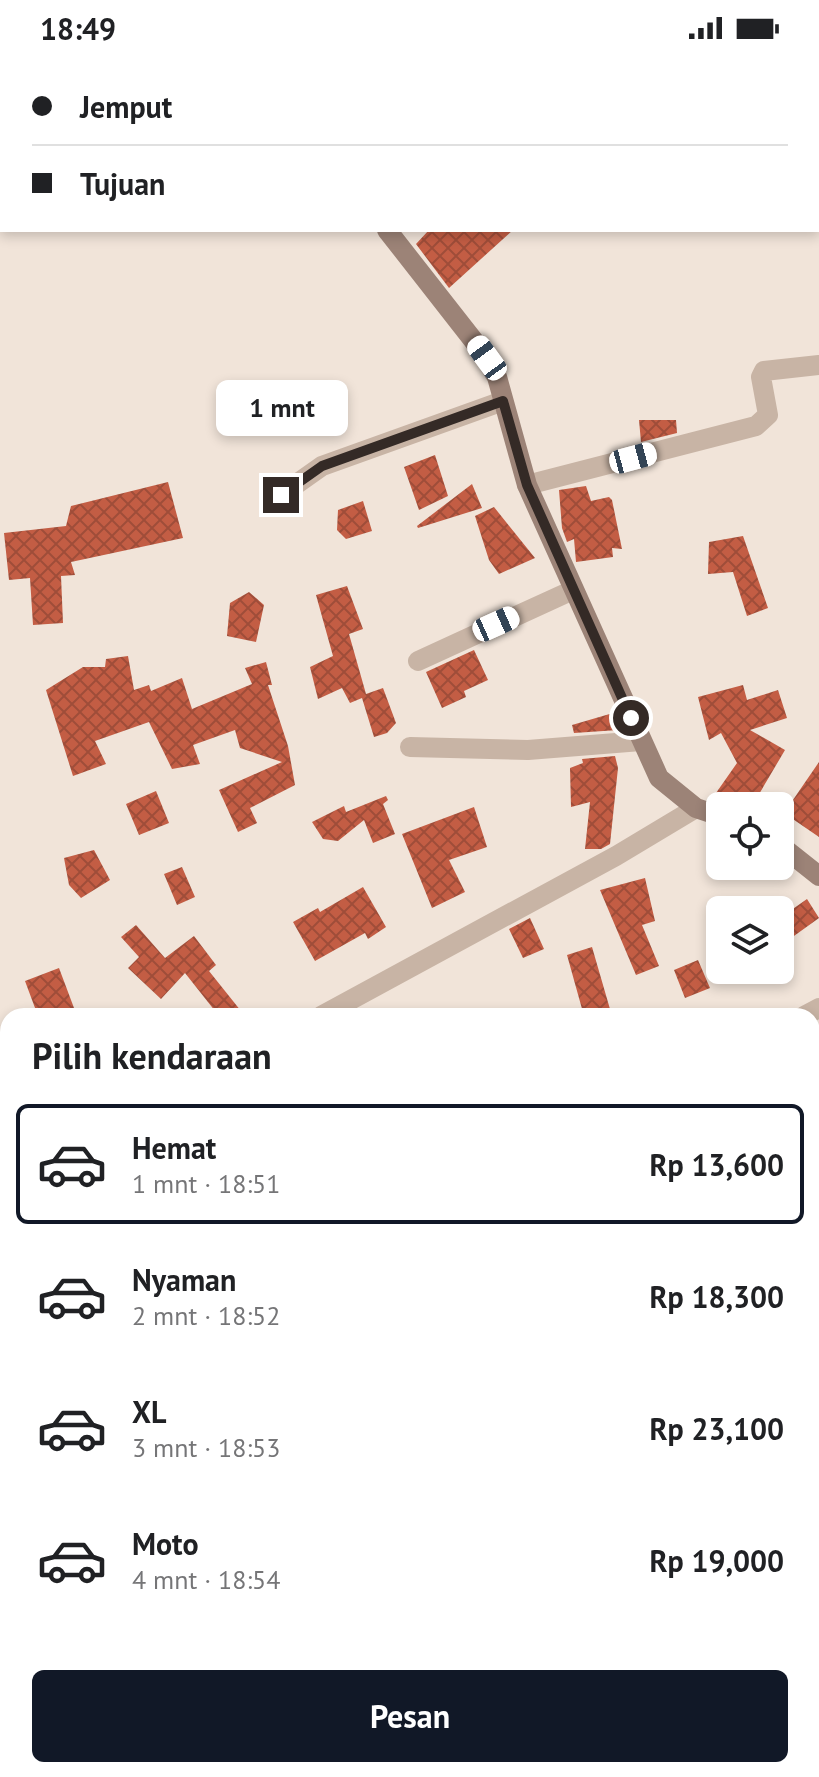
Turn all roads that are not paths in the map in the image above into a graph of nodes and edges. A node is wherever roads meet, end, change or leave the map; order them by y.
1 (389, 232) edge
2 (819, 365) edge
3 (503, 401) junction
4 (527, 485) junction
5 (281, 495) dead end
6 (573, 590) junction
7 (418, 661) dead end
8 (641, 741) junction
9 (410, 747) dead end
10 (696, 808) junction
11 (706, 811) edge
12 (794, 856) edge
13 (819, 876) edge
14 (336, 1008) edge

1 - 3 street
2 - 4 street
3 - 4 street
3 - 5 street
4 - 6 street
6 - 7 street
6 - 8 street
8 - 9 street
8 - 10 street
10 - 11 street
10 - 14 street
12 - 13 street

